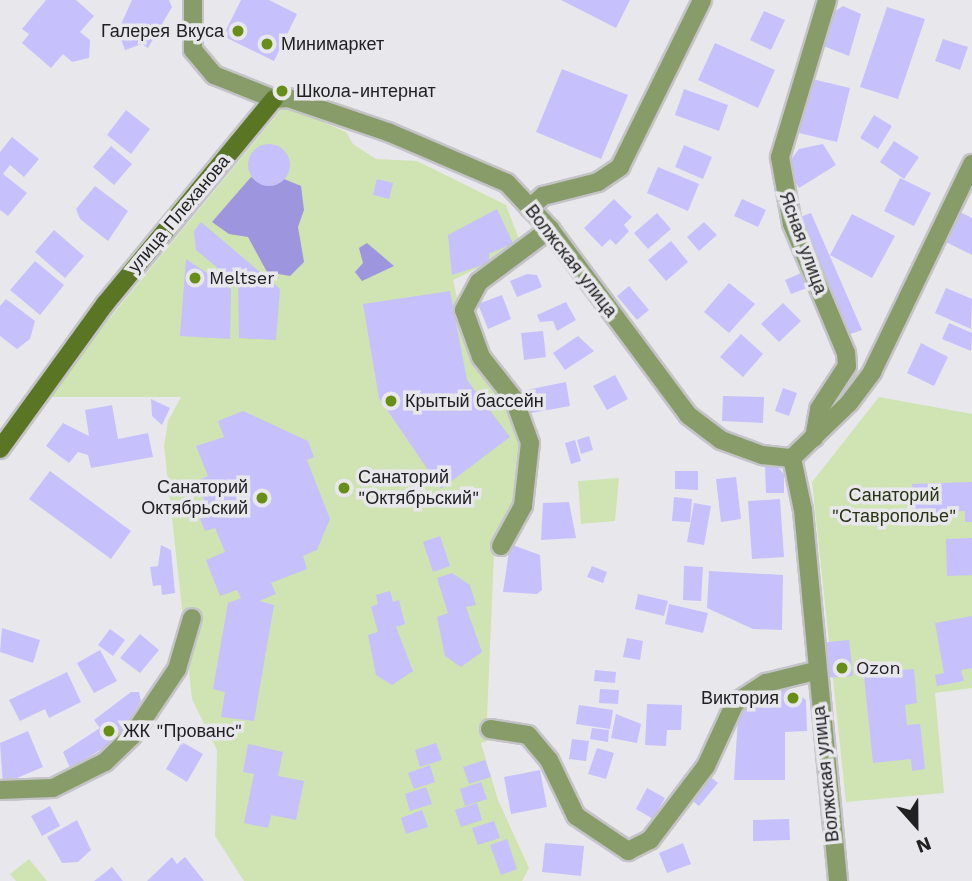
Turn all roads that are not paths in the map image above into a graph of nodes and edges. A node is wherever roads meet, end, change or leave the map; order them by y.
1 (193, 0) edge
2 (702, 0) edge
3 (827, 0) edge
4 (274, 99) junction
5 (972, 164) edge
6 (530, 208) junction
7 (550, 229) junction
8 (814, 438) junction
9 (0, 449) edge
10 (792, 458) junction
11 (501, 545) dead end
12 (192, 618) dead end
13 (815, 671) junction
14 (490, 729) dead end
15 (0, 790) edge
16 (838, 881) edge

1 - 4 street
2 - 6 street
3 - 8 street, Ясная улица
4 - 6 street, Волжская улица
4 - 9 street, улица Плеханова
5 - 8 street
6 - 7 street, Волжская улица
7 - 10 street, Волжская улица
7 - 11 street
8 - 10 street
10 - 13 street, Волжская улица
12 - 15 street
13 - 14 street
13 - 16 street, Волжская улица

